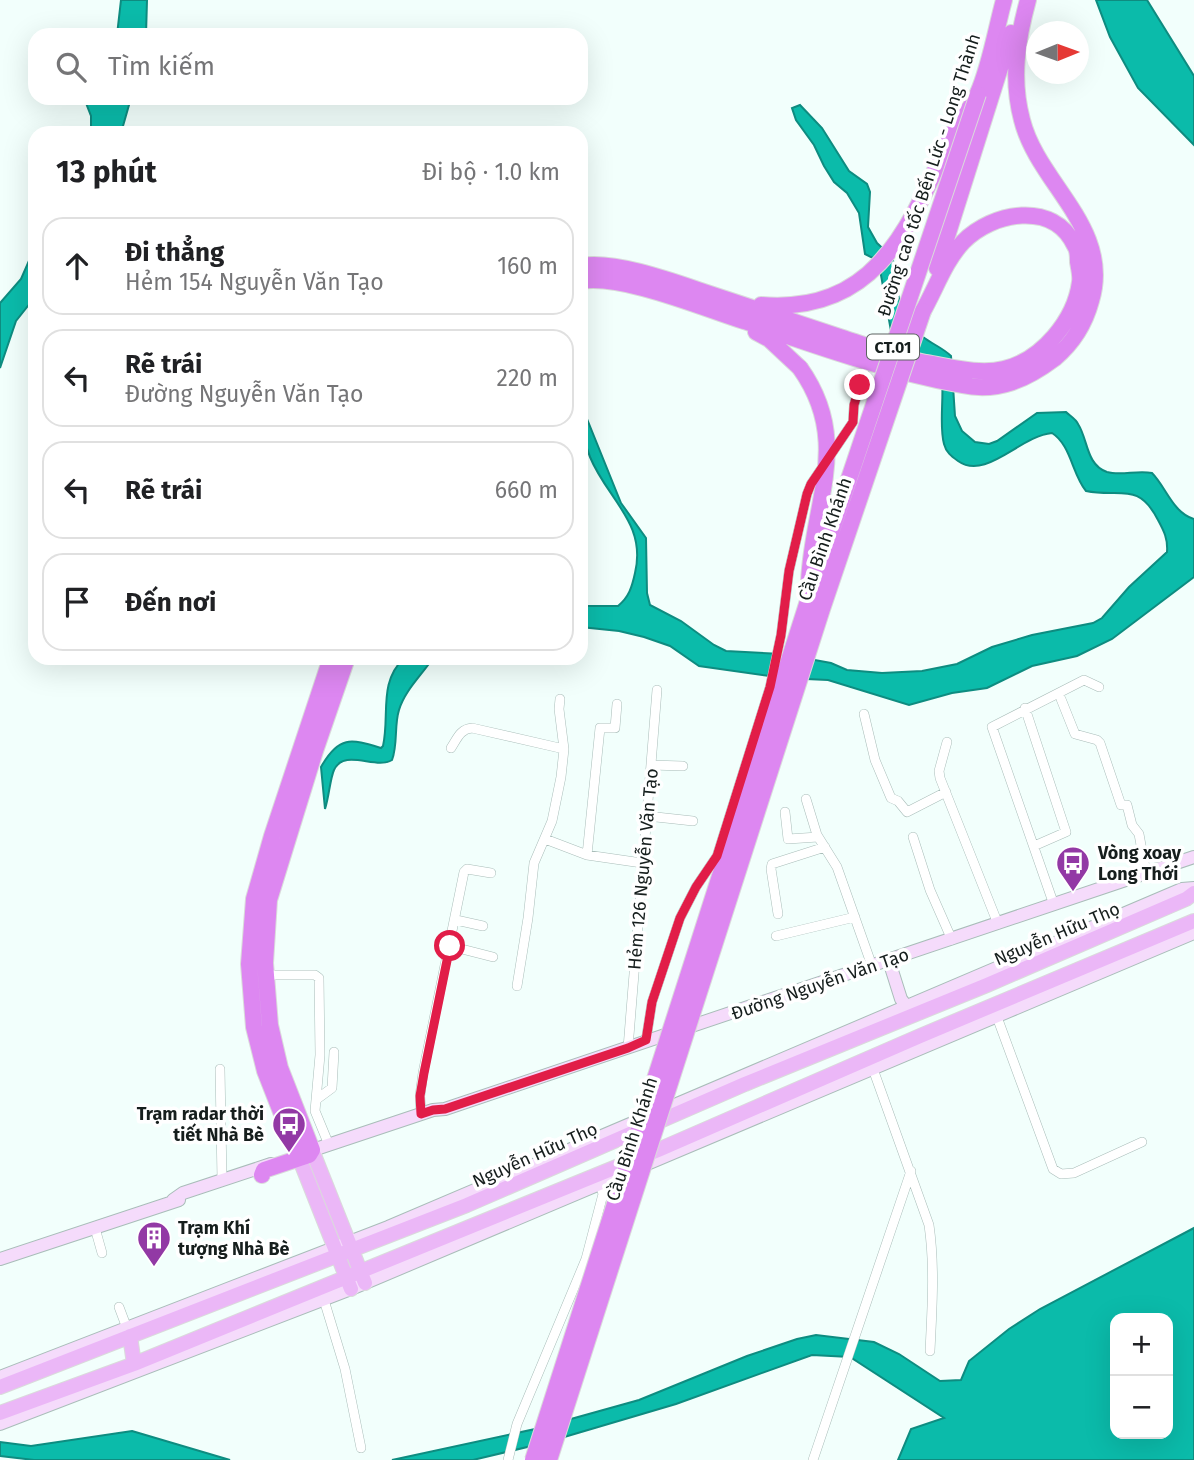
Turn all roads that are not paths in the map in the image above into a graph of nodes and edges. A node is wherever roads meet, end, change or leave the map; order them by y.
1 (1004, 0) edge
2 (1021, 0) edge
3 (1028, 0) edge
4 (978, 94) junction
5 (588, 264) edge
6 (588, 280) edge
7 (714, 296) junction
8 (923, 311) junction
9 (723, 315) junction
10 (864, 373) dead end
11 (808, 601) junction
12 (329, 665) edge
13 (346, 665) edge
14 (1099, 687) dead end
15 (657, 690) dead end
16 (560, 699) dead end
17 (1061, 699) dead end
18 (617, 704) dead end
19 (1025, 708) junction
20 (864, 714) dead end
21 (947, 742) dead end
22 (451, 748) dead end
23 (564, 750) junction
24 (651, 765) junction
25 (684, 766) dead end
26 (946, 792) junction
27 (806, 799) dead end
28 (785, 812) dead end
29 (646, 816) junction
30 (693, 821) dead end
31 (818, 836) junction
32 (913, 837) dead end
33 (545, 839) junction
34 (825, 846) junction
35 (1034, 846) junction
36 (587, 855) junction
37 (1194, 857) edge
38 (642, 863) junction
39 (491, 873) dead end
40 (1146, 873) junction
41 (1194, 891) edge
42 (1054, 905) junction
43 (778, 914) dead end
44 (855, 916) junction
45 (456, 920) junction
46 (1194, 921) edge
47 (998, 924) junction
48 (483, 926) dead end
49 (1194, 933) edge
50 (776, 936) dead end
51 (952, 940) junction
52 (450, 946) junction
53 (493, 957) dead end
54 (892, 960) junction
55 (872, 966) junction
56 (274, 975) dead end
57 (517, 986) dead end
58 (910, 1011) junction
59 (997, 1017) junction
60 (646, 1040) junction
61 (922, 1041) junction
62 (628, 1048) junction
63 (334, 1052) dead end
64 (220, 1069) dead end
65 (873, 1069) junction
66 (317, 1099) junction
67 (445, 1109) junction
68 (421, 1114) junction
69 (1142, 1142) dead end
70 (329, 1144) junction
71 (305, 1156) junction
72 (911, 1171) junction
73 (262, 1175) joint
74 (222, 1180) junction
75 (600, 1184) junction
76 (173, 1200) junction
77 (95, 1228) junction
78 (343, 1249) junction
79 (102, 1253) dead end
80 (0, 1259) edge
81 (356, 1280) junction
82 (324, 1300) junction
83 (119, 1307) dead end
84 (128, 1332) junction
85 (226, 1332) junction
86 (86, 1348) junction
87 (930, 1351) dead end
88 (134, 1364) junction
89 (0, 1377) edge
90 (0, 1387) edge
91 (21, 1410) junction
92 (0, 1413) edge
93 (0, 1424) edge
94 (362, 1448) dead end
95 (508, 1457) edge
96 (533, 1460) edge
97 (548, 1460) edge
98 (813, 1460) edge

1 - 4 highway, Đường cao tốc Bến Lức - Long Thành / CT.01
2 - 8 highway, Đường cao tốc Bến Lức - Long Thành / CT.01
3 - 9 highway
4 - 7 highway, bridge
4 - 11 highway, Đường cao tốc Bến Lức - Long Thành / CT.01, bridge
5 - 7 highway
6 - 9 highway
7 - 8 highway
8 - 97 highway, Cầu Bình Khánh / CT.01, bridge
9 - 11 highway, bridge
10 - 60 street
11 - 96 highway, Cầu Bình Khánh / CT.01, bridge
12 - 71 highway
13 - 71 highway
14 - 19 street
15 - 24 street, Hẻm 126 Nguyễn Văn Tạo
16 - 23 street
17 - 40 street
18 - 36 street
19 - 35 street
19 - 35 street
20 - 26 street
21 - 26 street
22 - 23 street
23 - 33 street
24 - 25 street
24 - 29 street, Hẻm 126 Nguyễn Văn Tạo
26 - 47 street
27 - 31 street
28 - 31 street
29 - 30 street
29 - 38 street, Hẻm 126 Nguyễn Văn Tạo
31 - 34 street
32 - 51 street
33 - 36 street
33 - 57 street
34 - 43 street
34 - 44 street
35 - 42 street
36 - 38 street
37 - 40 main road, Đường Nguyễn Văn Tạo
38 - 62 street, Hẻm 126 Nguyễn Văn Tạo
39 - 45 street
40 - 42 main road, Đường Nguyễn Văn Tạo
41 - 58 main road, Nguyễn Hữu Thọ
42 - 47 main road, Đường Nguyễn Văn Tạo
44 - 50 street
44 - 55 street
45 - 48 street
45 - 52 street
46 - 61 main road
47 - 51 main road, Đường Nguyễn Văn Tạo
49 - 59 main road
51 - 54 main road, Đường Nguyễn Văn Tạo
52 - 53 street
52 - 68 street
54 - 55 main road, Đường Nguyễn Văn Tạo
54 - 58 main road
55 - 60 main road, Đường Nguyễn Văn Tạo
56 - 66 street
58 - 61 main road
58 - 78 main road, Nguyễn Hữu Thọ
59 - 61 main road
59 - 69 street
60 - 62 main road, Đường Nguyễn Văn Tạo
61 - 65 main road
61 - 81 main road
62 - 67 main road, Đường Nguyễn Văn Tạo
63 - 66 street
64 - 74 street
65 - 72 street
65 - 75 main road
66 - 70 street
67 - 68 main road, Đường Nguyễn Văn Tạo
67 - 71 main road, Đường Nguyễn Văn Tạo
68 - 70 main road, Đường Nguyễn Văn Tạo
70 - 71 main road, Đường Nguyễn Văn Tạo
71 - 73 highway
71 - 74 main road, Đường Nguyễn Văn Tạo
71 - 78 main road
72 - 87 street
72 - 98 street
73 - 76 main road, Đường Nguyễn Văn Tạo
74 - 76 main road, Đường Nguyễn Văn Tạo
75 - 81 main road
75 - 95 street
76 - 77 main road, Đường Nguyễn Văn Tạo
77 - 79 street
77 - 80 main road, Đường Nguyễn Văn Tạo
78 - 81 main road
78 - 84 main road, Nguyễn Hữu Thọ
81 - 82 main road
81 - 85 main road
82 - 85 main road
82 - 94 street
83 - 84 street
84 - 86 main road, Nguyễn Hữu Thọ
84 - 88 main road
85 - 88 main road
85 - 91 main road
86 - 89 main road, Nguyễn Hữu Thọ
86 - 90 main road, Nguyễn Hữu Thọ
88 - 91 main road
91 - 92 main road
91 - 93 main road

